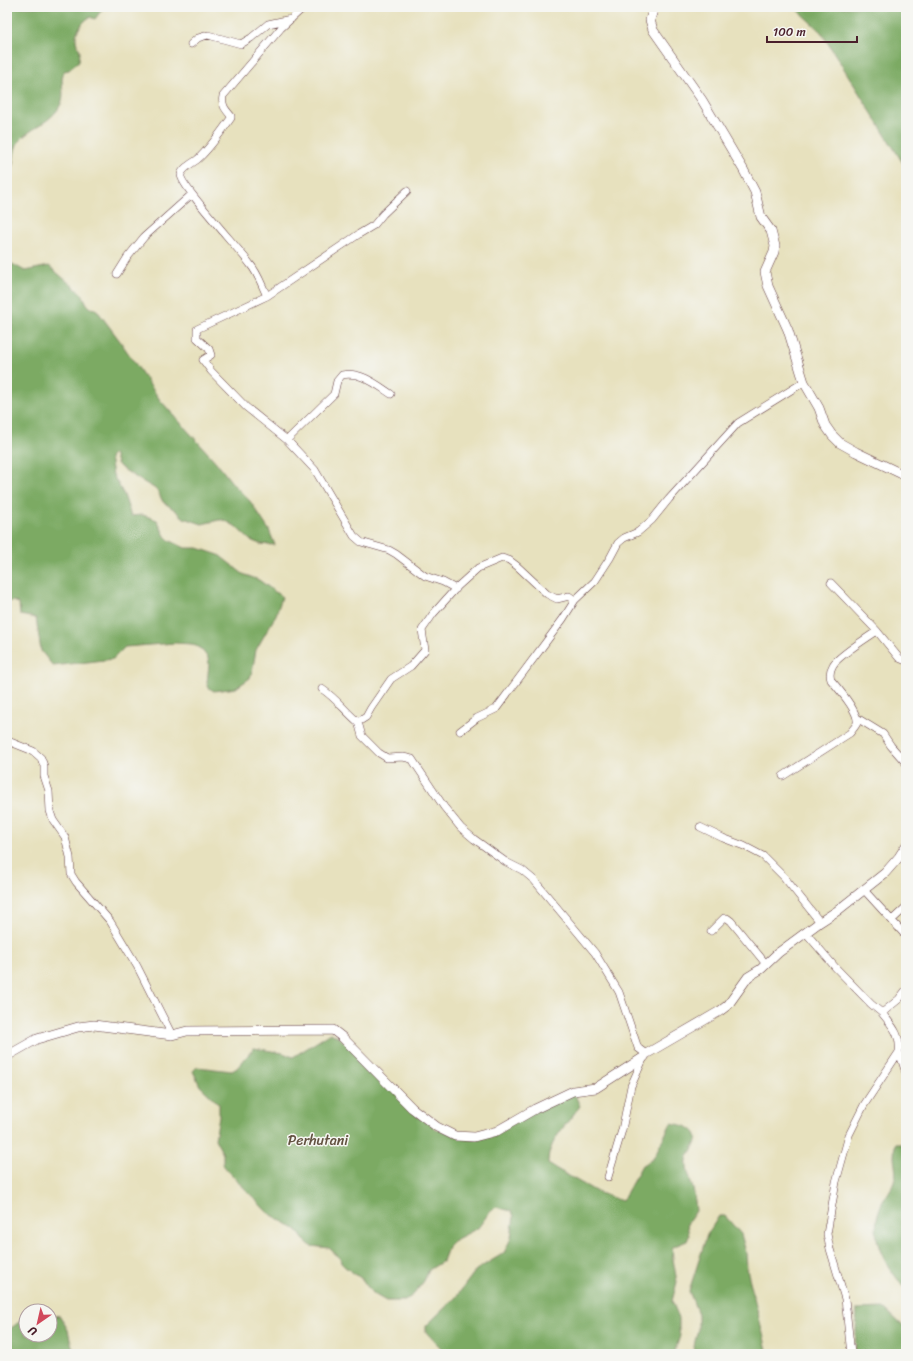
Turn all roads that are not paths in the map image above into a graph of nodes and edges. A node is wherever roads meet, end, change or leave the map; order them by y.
1 (304, 7) edge
2 (654, 7) edge
3 (291, 18) junction
4 (191, 44) dead end
5 (407, 191) dead end
6 (192, 194) junction
7 (117, 274) dead end
8 (267, 296) junction
9 (804, 382) junction
10 (391, 394) dead end
11 (287, 440) junction
12 (906, 476) edge
13 (830, 583) dead end
14 (456, 589) junction
15 (575, 600) junction
16 (877, 632) junction
17 (906, 661) edge
18 (322, 689) dead end
19 (857, 718) junction
20 (358, 722) junction
21 (460, 731) dead end
22 (8, 742) dead end
23 (906, 763) edge
24 (783, 776) dead end
25 (700, 826) dead end
26 (906, 846) edge
27 (864, 890) junction
28 (906, 907) edge
29 (892, 920) junction
30 (820, 922) junction
31 (711, 931) dead end
32 (806, 933) junction
33 (906, 936) edge
34 (766, 964) junction
35 (906, 990) edge
36 (882, 1013) junction
37 (172, 1035) junction
38 (899, 1052) junction
39 (7, 1056) edge
40 (645, 1056) junction
41 (906, 1073) edge
42 (608, 1177) dead end
43 (851, 1354) edge

1 - 3 street
2 - 9 street
3 - 4 street
3 - 6 street
5 - 8 street
6 - 7 street
6 - 8 street
8 - 11 street
9 - 12 street
9 - 15 street
10 - 11 street
11 - 14 street
13 - 16 street
14 - 15 street
14 - 20 street
15 - 21 street
16 - 17 street
16 - 19 street
18 - 20 street
19 - 23 street
19 - 24 street
20 - 40 street
22 - 37 street
25 - 30 street
26 - 27 street
27 - 29 street
27 - 30 street
28 - 29 street
29 - 33 street
30 - 32 street
31 - 34 street
32 - 34 street
32 - 36 street
34 - 40 street
35 - 36 street
36 - 38 street
37 - 39 street
37 - 40 street
38 - 41 street
38 - 43 street
40 - 42 street

